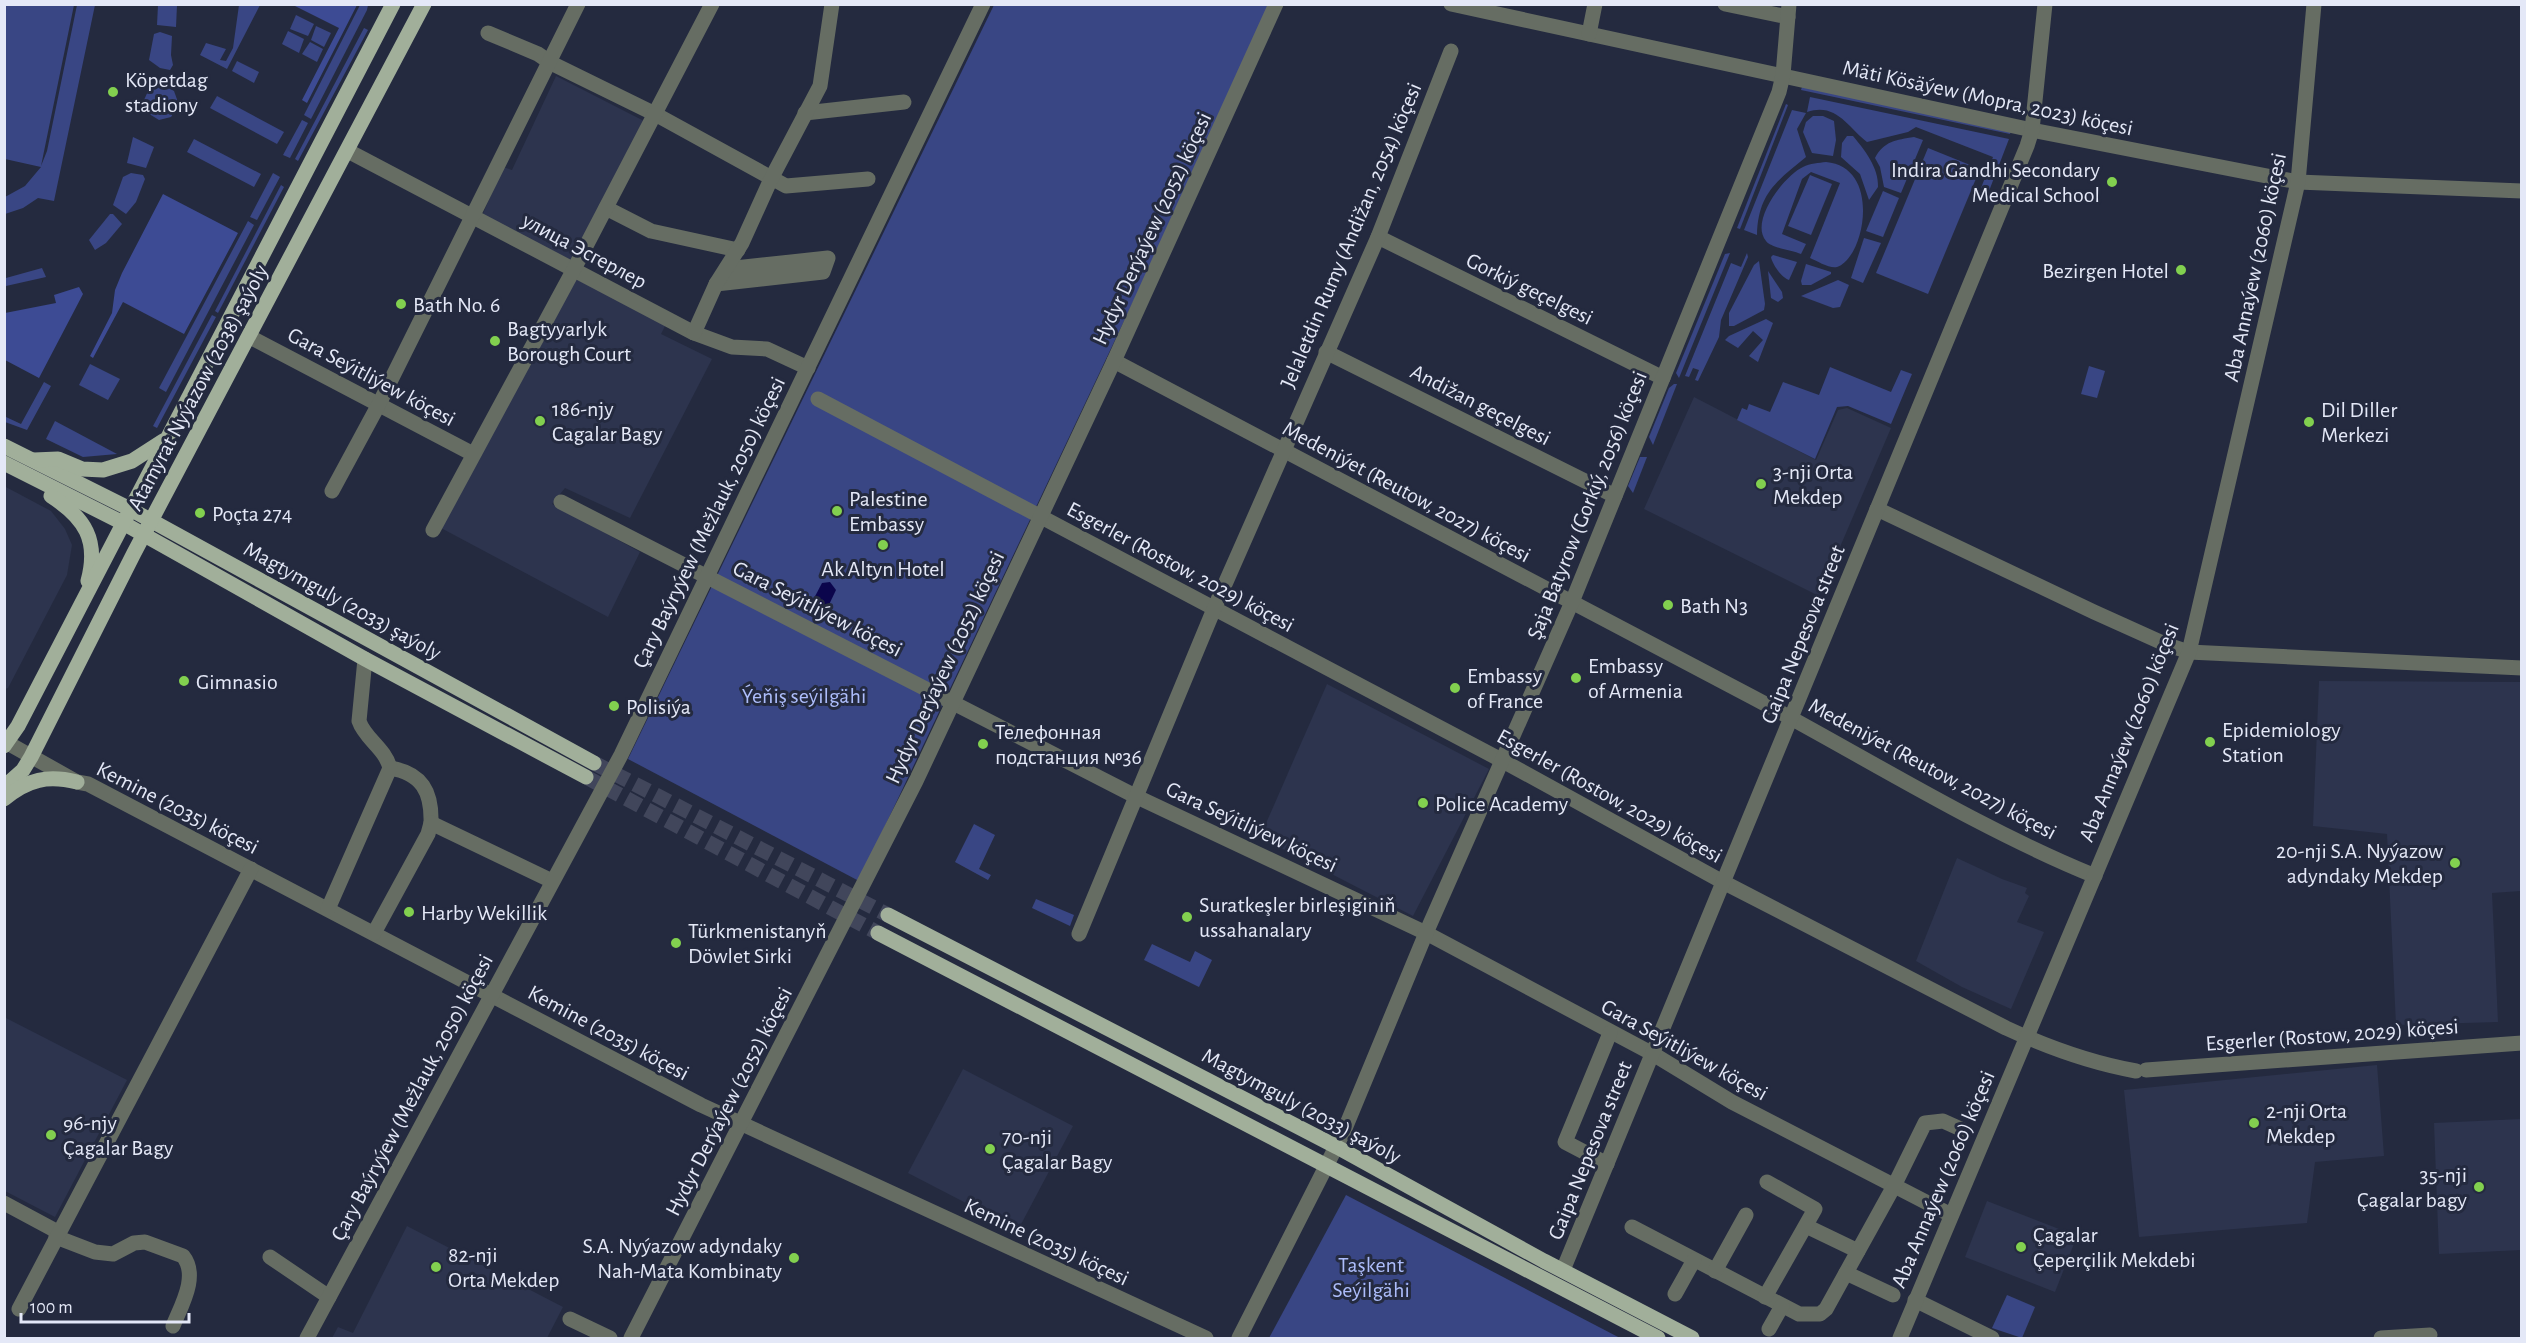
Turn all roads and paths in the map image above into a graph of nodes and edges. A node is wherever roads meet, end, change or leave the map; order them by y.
1 (393, 4) edge
2 (423, 4) edge
3 (578, 4) edge
4 (712, 4) edge
5 (832, 4) edge
6 (983, 4) edge
7 (1276, 4) edge
8 (1451, 4) edge
9 (1595, 4) edge
10 (1725, 4) edge
11 (2045, 4) edge
12 (2314, 4) edge
13 (1788, 11) edge
14 (488, 33) dead end
15 (1589, 34) junction
16 (1452, 51) dead end
17 (551, 63) junction
18 (1783, 75) junction
19 (904, 102) dead end
20 (805, 113) junction
21 (655, 114) junction
22 (2032, 130) junction
23 (348, 151) junction
24 (771, 179) junction
25 (868, 179) dead end
26 (2298, 182) junction
27 (2522, 191) edge
28 (606, 208) junction
29 (473, 216) junction
30 (1378, 237) junction
31 (738, 250) junction
32 (574, 269) junction
33 (726, 269) junction
34 (716, 284) junction
35 (694, 333) junction
36 (250, 337) junction
37 (1326, 352) junction
38 (1114, 361) junction
39 (808, 368) junction
40 (1663, 378) junction
41 (818, 399) dead end
42 (379, 404) junction
43 (165, 440) junction
44 (4, 446) edge
45 (1284, 452) junction
46 (473, 454) junction
47 (31, 460) junction
48 (4, 463) edge
49 (29, 476) junction
50 (332, 491) dead end
51 (1615, 496) junction
52 (561, 502) dead end
53 (1877, 509) junction
54 (126, 516) junction
55 (1040, 517) junction
56 (147, 528) junction
57 (433, 530) dead end
58 (708, 577) junction
59 (83, 599) junction
60 (1572, 602) junction
61 (1214, 609) junction
62 (2189, 652) junction
63 (365, 659) junction
64 (2522, 668) edge
65 (953, 703) junction
66 (1792, 718) junction
67 (6, 743) edge
68 (31, 757) junction
69 (1503, 761) junction
70 (594, 763) tunnel mouth
71 (390, 768) junction
72 (586, 777) tunnel mouth
73 (77, 782) junction
74 (4, 787) edge
75 (1135, 796) junction
76 (4, 799) edge
77 (430, 823) junction
78 (251, 869) junction
79 (2095, 876) junction
80 (552, 881) junction
81 (1723, 882) junction
82 (328, 909) junction
83 (888, 915) tunnel mouth
84 (374, 933) junction
85 (878, 933) tunnel mouth
86 (1426, 933) junction
87 (1079, 934) dead end
88 (491, 994) junction
89 (1610, 1033) junction
90 (2026, 1037) junction
91 (2522, 1043) edge
92 (1653, 1054) junction
93 (741, 1125) junction
94 (1963, 1130) dead end
95 (1337, 1147) junction
96 (1607, 1164) junction
97 (1329, 1165) junction
98 (1767, 1182) dead end
99 (1894, 1186) junction
100 (4, 1203) edge
101 (1746, 1215) dead end
102 (1951, 1215) junction
103 (1806, 1226) junction
104 (1632, 1227) dead end
105 (57, 1234) junction
106 (1858, 1251) junction
107 (270, 1257) dead end
108 (1694, 1260) junction
109 (1563, 1270) junction
110 (1715, 1270) junction
111 (1846, 1273) junction
112 (1675, 1294) dead end
113 (1893, 1295) dead end
114 (329, 1297) junction
115 (1765, 1297) junction
116 (1915, 1300) junction
117 (1782, 1306) junction
118 (19, 1309) dead end
119 (570, 1319) dead end
120 (173, 1326) dead end
121 (1769, 1329) dead end
122 (2430, 1335) dead end
123 (1902, 1337) edge
124 (307, 1338) edge
125 (610, 1338) edge
126 (631, 1338) edge
127 (1206, 1338) edge
128 (1239, 1338) edge
129 (1658, 1338) edge
130 (1692, 1338) edge
131 (1992, 1338) edge
132 (2381, 1338) edge

1 - 43 main road, Atamyrat Nyýazow (2038) şaýoly
2 - 23 main road, Atamyrat Nyýazow (2038) şaýoly
3 - 17 street
4 - 21 street
5 - 20 street
6 - 39 street, Çary Baýryýew (Mežlauk, 2050) köçesi
7 - 38 street, Hydyr Derýaýew (2052) köçesi
8 - 15 street, Mäti Kösäýew (Mopra, 2023) köçesi
9 - 15 street
10 - 13 street
11 - 22 street, Gaipa Nepesova street
12 - 26 street, Aba Annaýew (2060) köçesi
13 - 18 street, Şaja Batyrow (Gorkiý, 2056) köçesi
14 - 17 street
15 - 18 street, Mäti Kösäýew (Mopra, 2023) köçesi
16 - 30 street, Jelaletdin Rumy (Andižan, 2054) köçesi
17 - 21 street
17 - 29 street
18 - 22 street, Mäti Kösäýew (Mopra, 2023) köçesi
18 - 40 street, Şaja Batyrow (Gorkiý, 2056) köçesi
19 - 20 street
20 - 24 street
21 - 24 street
21 - 28 street
22 - 26 street, Mäti Kösäýew (Mopra, 2023) köçesi
22 - 53 street, Gaipa Nepesova street
23 - 29 street, улица Эсгерлер
23 - 36 main road, Atamyrat Nyýazow (2038) şaýoly
24 - 25 street
24 - 31 street
26 - 27 street, Mäti Kösäýew (Mopra, 2023) köçesi
26 - 62 street, Aba Annaýew (2060) köçesi
28 - 31 street
28 - 32 street
29 - 32 street, улица Эсгерлер
29 - 42 street
30 - 37 street, Jelaletdin Rumy (Andižan, 2054) köçesi
30 - 40 street, Gorkiý geçelgesi
31 - 33 street
32 - 35 street, улица Эсгерлер
32 - 46 street
33 - 34 street
33 - 34 street
34 - 35 street
35 - 39 street, улица Эсгерлер
36 - 42 street, Gara Seýitliýew köçesi
36 - 56 main road, Atamyrat Nyýazow (2038) şaýoly
37 - 45 street, Jelaletdin Rumy (Andižan, 2054) köçesi
37 - 51 street, Andižan geçelgesi
38 - 45 street, Medeniýet (Reutow, 2027) köçesi
38 - 55 street, Hydyr Derýaýew (2052) köçesi
39 - 58 street, Çary Baýryýew (Mežlauk, 2050) köçesi
40 - 51 street, Şaja Batyrow (Gorkiý, 2056) köçesi
41 - 55 street, Esgerler (Rostow, 2029) köçesi
42 - 46 street, Gara Seýitliýew köçesi
42 - 50 street
43 - 47 main road
43 - 54 main road, Atamyrat Nyýazow (2038) şaýoly
44 - 47 main road, Magtymguly (2033) şaýoly
45 - 60 street, Medeniýet (Reutow, 2027) köçesi
45 - 61 street, Jelaletdin Rumy (Andižan, 2054) köçesi
46 - 57 street
47 - 54 main road, Magtymguly (2033) şaýoly
48 - 49 main road, Magtymguly (2033) şaýoly
49 - 54 main road, Magtymguly (2033) şaýoly
49 - 59 main road
51 - 60 street, Şaja Batyrow (Gorkiý, 2056) köçesi
52 - 58 street, Gara Seýitliýew köçesi
53 - 62 street
53 - 66 street, Gaipa Nepesova street
54 - 56 main road, Magtymguly (2033) şaýoly
54 - 59 main road, Atamyrat Nyýazow (2038) şaýoly
55 - 61 street, Esgerler (Rostow, 2029) köçesi
55 - 65 street, Hydyr Derýaýew (2052) köçesi
56 - 63 main road, Magtymguly (2033) şaýoly
56 - 68 main road, Atamyrat Nyýazow (2038) şaýoly
56 - 70 main road, Magtymguly (2033) şaýoly
58 - 65 street, Gara Seýitliýew köçesi
58 - 80 street, Çary Baýryýew (Mežlauk, 2050) köçesi
59 - 67 main road, Atamyrat Nyýazow (2038) şaýoly
60 - 66 street, Medeniýet (Reutow, 2027) köçesi
60 - 69 street, Şaja Batyrow (Gorkiý, 2056) köçesi
61 - 69 street, Esgerler (Rostow, 2029) köçesi
61 - 75 street, Jelaletdin Rumy (Andižan, 2054) köçesi
62 - 64 street
62 - 79 street, Aba Annaýew (2060) köçesi
63 - 71 street
63 - 72 main road, Magtymguly (2033) şaýoly
65 - 75 street, Gara Seýitliýew köçesi
65 - 93 street, Hydyr Derýaýew (2052) köçesi
66 - 79 street, Medeniýet (Reutow, 2027) köçesi
66 - 81 street, Gaipa Nepesova street
67 - 68 street, Kemine (2035) köçesi
68 - 73 street, Kemine (2035) köçesi
68 - 74 main road, Atamyrat Nyýazow (2038) şaýoly
69 - 81 street, Esgerler (Rostow, 2029) köçesi
69 - 86 street, Şaja Batyrow (Gorkiý, 2056) köçesi
71 - 77 street
71 - 82 street
73 - 76 main road
73 - 78 street, Kemine (2035) köçesi
75 - 86 street, Gara Seýitliýew köçesi
75 - 87 street, Jelaletdin Rumy (Andižan, 2054) köçesi
77 - 80 street
77 - 84 street
78 - 82 street, Kemine (2035) köçesi
78 - 105 street
79 - 90 street, Aba Annaýew (2060) köçesi
80 - 88 street, Çary Baýryýew (Mežlauk, 2050) köçesi
81 - 90 street, Esgerler (Rostow, 2029) köçesi
81 - 92 street, Gaipa Nepesova street
82 - 84 street, Kemine (2035) köçesi
83 - 95 main road, Magtymguly (2033) şaýoly
84 - 88 street, Kemine (2035) köçesi
85 - 97 main road, Magtymguly (2033) şaýoly
86 - 89 street, Gara Seýitliýew köçesi
86 - 95 street, Şaja Batyrow (Gorkiý, 2056) köçesi
88 - 93 street, Kemine (2035) köçesi
88 - 114 street, Çary Baýryýew (Mežlauk, 2050) köçesi
89 - 92 street, Gara Seýitliýew köçesi
89 - 96 street
90 - 91 street, Esgerler (Rostow, 2029) köçesi
90 - 102 street, Aba Annaýew (2060) köçesi
92 - 96 street, Gaipa Nepesova street
92 - 99 street, Gara Seýitliýew köçesi
93 - 126 street, Hydyr Derýaýew (2052) köçesi
93 - 127 street, Kemine (2035) köçesi
94 - 99 street
95 - 97 street, Şaja Batyrow (Gorkiý, 2056) köçesi
95 - 109 main road, Magtymguly (2033) şaýoly
96 - 109 street, Gaipa Nepesova street
97 - 128 street, Şaja Batyrow (Gorkiý, 2056) köçesi
97 - 129 main road, Magtymguly (2033) şaýoly
98 - 103 street
99 - 102 street, Gara Seýitliýew köçesi
99 - 106 street
100 - 105 street
101 - 110 street
102 - 116 street, Aba Annaýew (2060) köçesi
103 - 106 street
103 - 115 street
104 - 108 street
105 - 118 street
105 - 120 street
106 - 111 street
107 - 114 street
108 - 110 street
108 - 112 street
109 - 130 main road, Magtymguly (2033) şaýoly
110 - 115 street
111 - 113 street
111 - 117 street
114 - 124 street, Çary Baýryýew (Mežlauk, 2050) köçesi
115 - 117 street
116 - 123 street, Aba Annaýew (2060) köçesi
116 - 131 street
117 - 121 street
119 - 125 street
122 - 132 street

